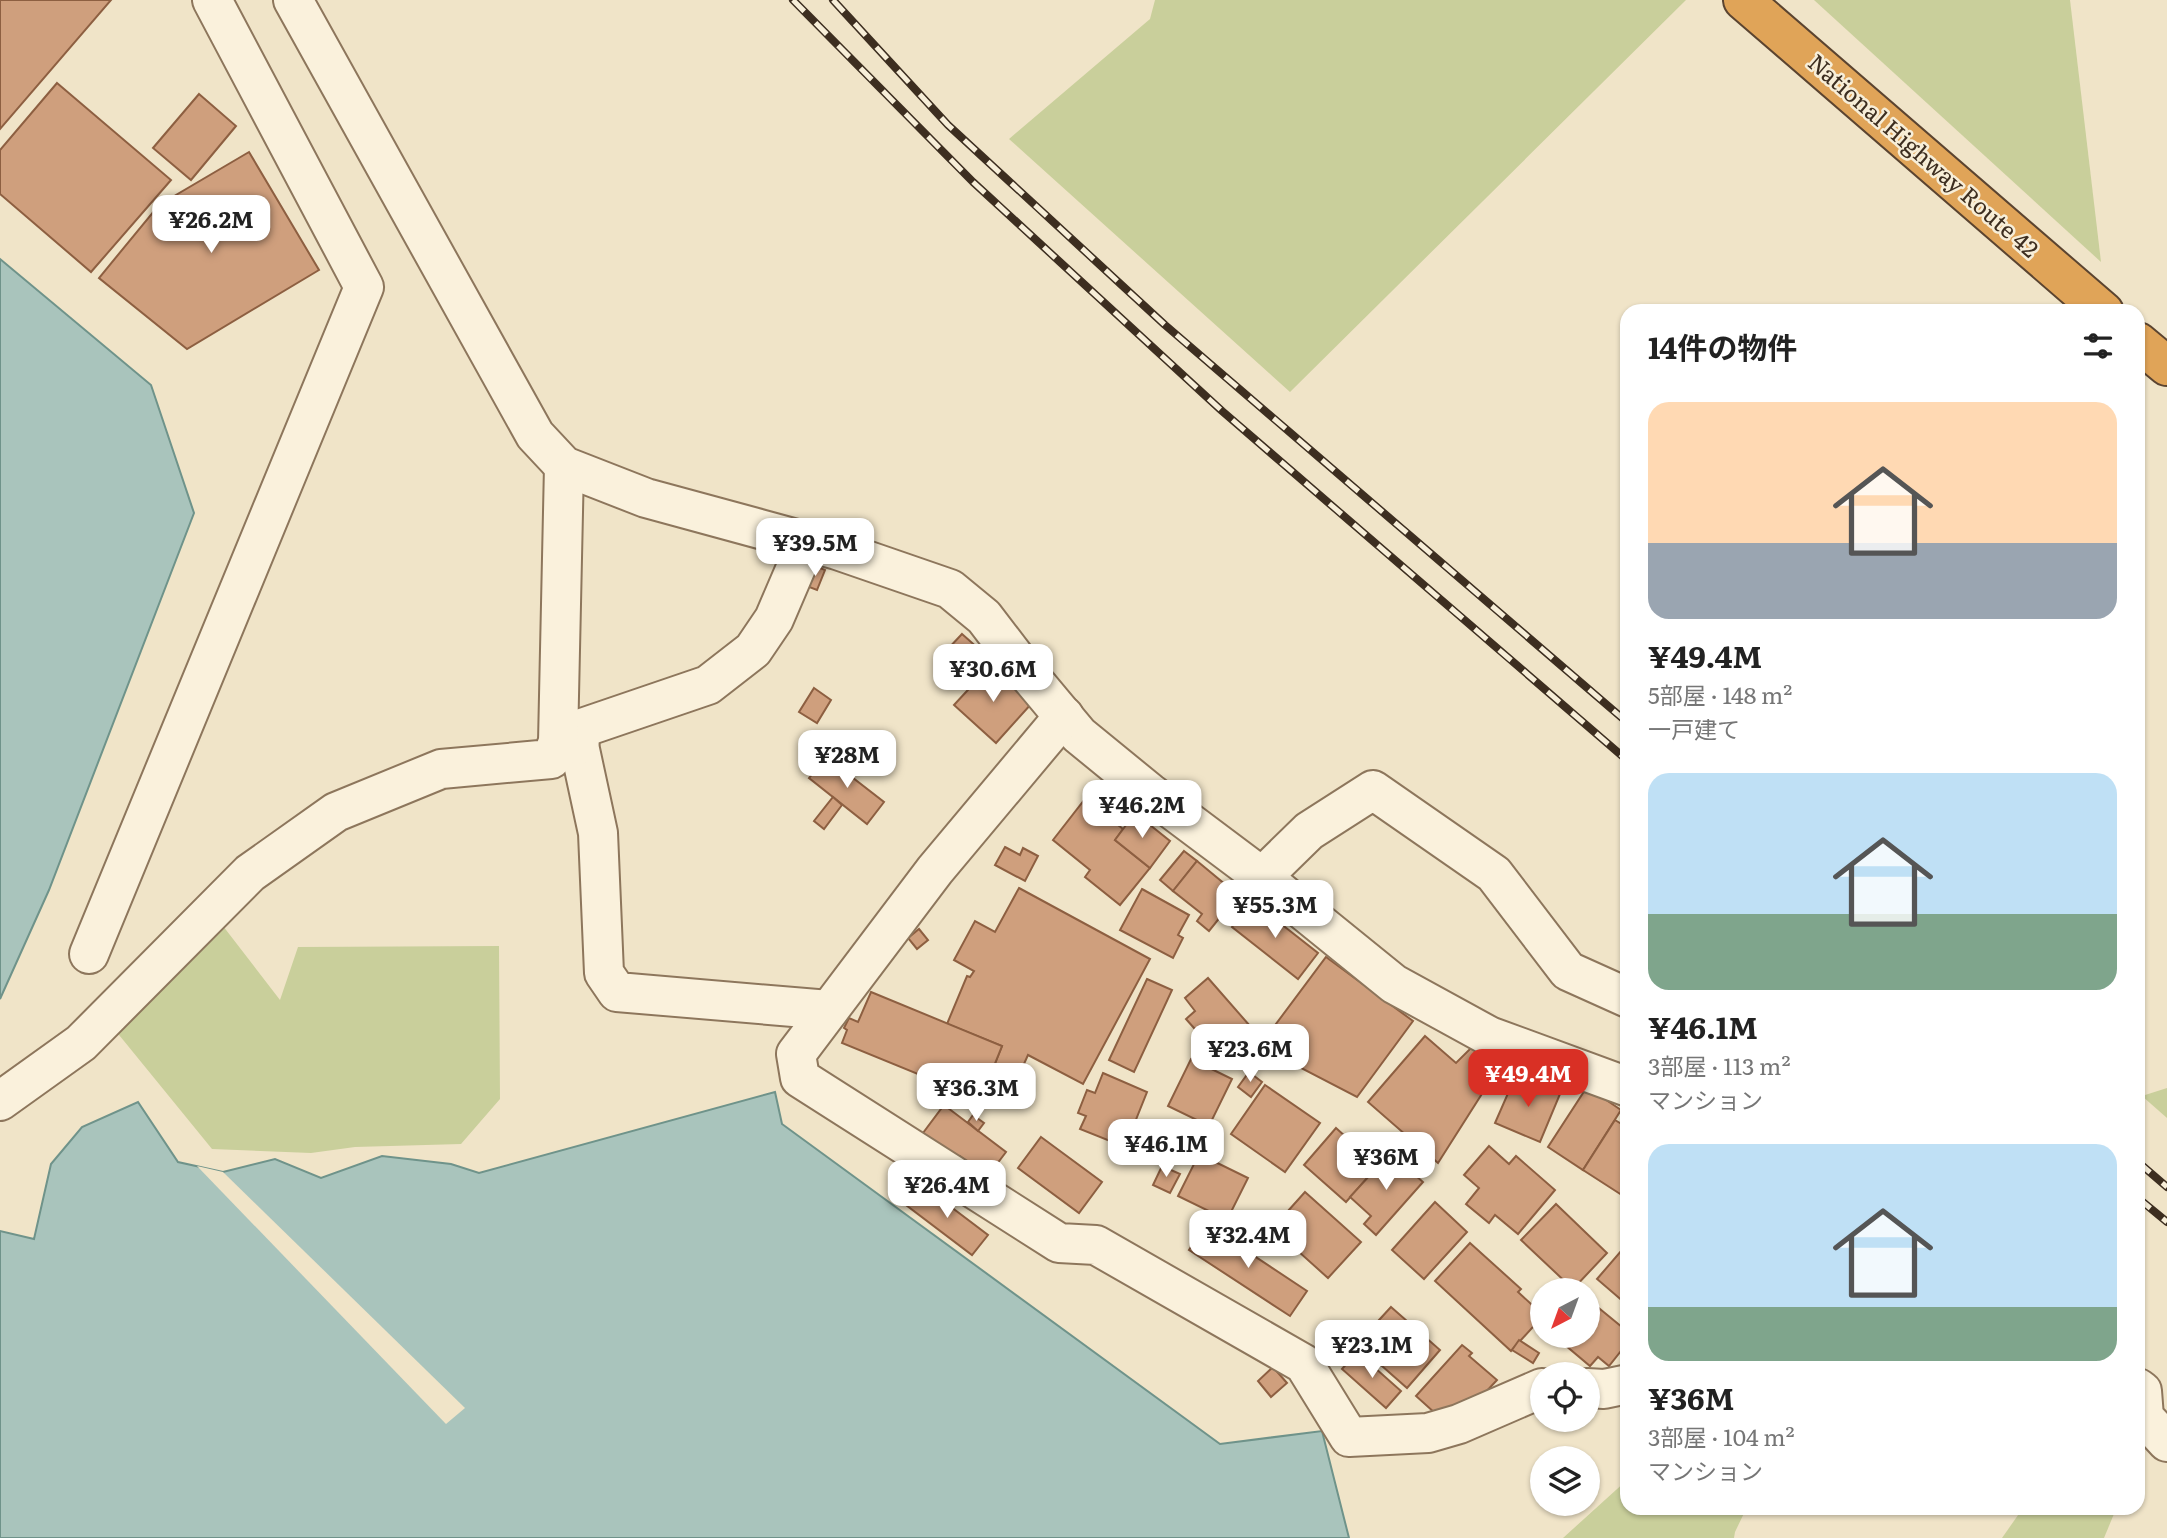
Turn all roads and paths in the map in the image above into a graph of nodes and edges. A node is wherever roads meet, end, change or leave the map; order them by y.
1 (212, 0) edge
2 (293, 0) edge
3 (1743, 0) edge
4 (2095, 304) edge
5 (2145, 348) edge
6 (2167, 366) edge
7 (564, 466) junction
8 (807, 542) junction
9 (1064, 716) junction
10 (568, 743) junction
11 (1262, 877) junction
12 (89, 954) dead end
13 (1620, 994) edge
14 (829, 1010) junction
15 (1620, 1084) edge
16 (0, 1101) edge
17 (1620, 1386) edge
18 (1600, 1389) edge
19 (1530, 1393) edge
20 (2149, 1394) edge
21 (2145, 1412) edge
22 (2145, 1418) edge
23 (2167, 1442) edge

1 - 12 street
2 - 7 street
3 - 4 highway, National Highway Route 42
5 - 6 highway
7 - 8 street
7 - 10 street
8 - 9 street
8 - 10 street
9 - 11 street
9 - 14 street
10 - 14 street
10 - 16 street
11 - 13 street
11 - 15 street
14 - 19 street
17 - 18 street
20 - 21 street
22 - 23 street

